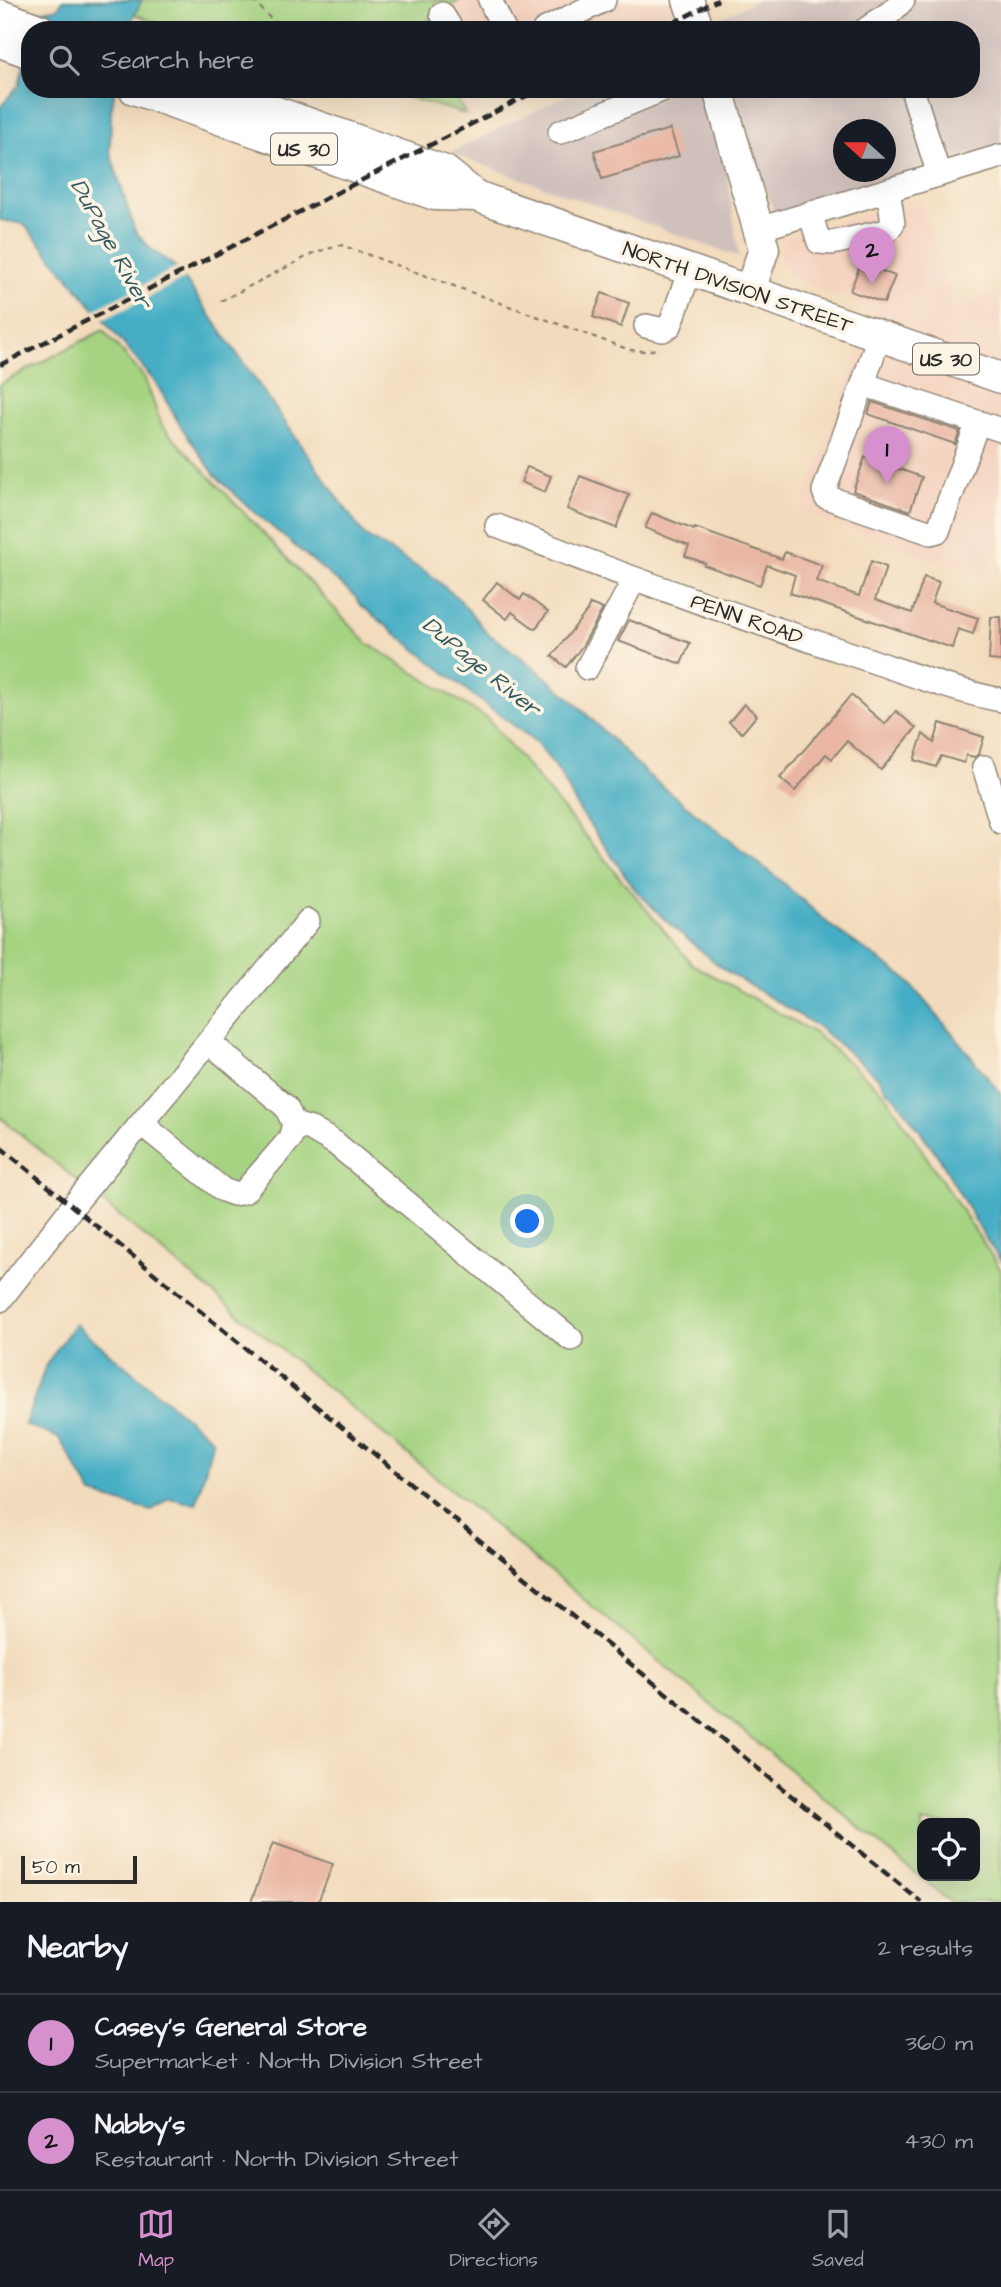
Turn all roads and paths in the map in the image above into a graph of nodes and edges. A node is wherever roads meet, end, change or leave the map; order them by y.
1 (254, 0) edge
2 (489, 0) edge
3 (604, 0) edge
4 (688, 0) edge
5 (903, 0) edge
6 (0, 15) edge
7 (274, 21) edge
8 (500, 21) edge
9 (562, 21) edge
10 (696, 21) edge
11 (878, 21) edge
12 (21, 23) edge
13 (0, 43) edge
14 (21, 50) edge
15 (158, 98) edge
16 (237, 98) edge
17 (642, 98) edge
18 (721, 98) edge
19 (915, 98) edge
20 (560, 132) dead end
21 (1001, 156) edge
22 (939, 175) junction
23 (888, 190) junction
24 (476, 196) junction
25 (810, 213) junction
26 (759, 229) junction
27 (690, 270) junction
28 (750, 290) junction
29 (221, 301) dead end
30 (646, 326) dead end
31 (670, 326) junction
32 (879, 336) junction
33 (1000, 375) edge
34 (863, 384) junction
35 (978, 422) junction
36 (1001, 430) edge
37 (497, 526) dead end
38 (634, 580) junction
39 (587, 668) dead end
40 (1001, 700) edge
41 (984, 767) dead end
42 (1001, 822) edge
43 (309, 921) dead end
44 (209, 1042) junction
45 (142, 1124) junction
46 (294, 1124) junction
47 (0, 1300) edge
48 (571, 1339) dead end

1 - 7 path
2 - 8 street
3 - 9 street
4 - 10 main road
5 - 11 street
6 - 12 main road
13 - 14 main road
15 - 24 main road, NORTH DIVISION STREET / US 30
16 - 24 main road, NORTH DIVISION STREET / US 30
17 - 20 street
18 - 26 main road
19 - 22 street
21 - 22 street
22 - 23 street
23 - 25 street
23 - 25 street
24 - 27 main road, NORTH DIVISION STREET / US 30
25 - 26 street
26 - 28 main road
27 - 28 main road, NORTH DIVISION STREET / US 30
27 - 31 street
28 - 32 main road, NORTH DIVISION STREET / US 30
29 - 31 path
30 - 31 street
32 - 33 main road, NORTH DIVISION STREET / US 30
32 - 34 street
34 - 35 street
34 - 35 street
35 - 36 street
37 - 38 street, PENN ROAD
38 - 39 street
38 - 40 street, PENN ROAD
41 - 42 street
43 - 44 street
44 - 45 street
44 - 46 street
45 - 46 street
45 - 47 street
46 - 48 street

